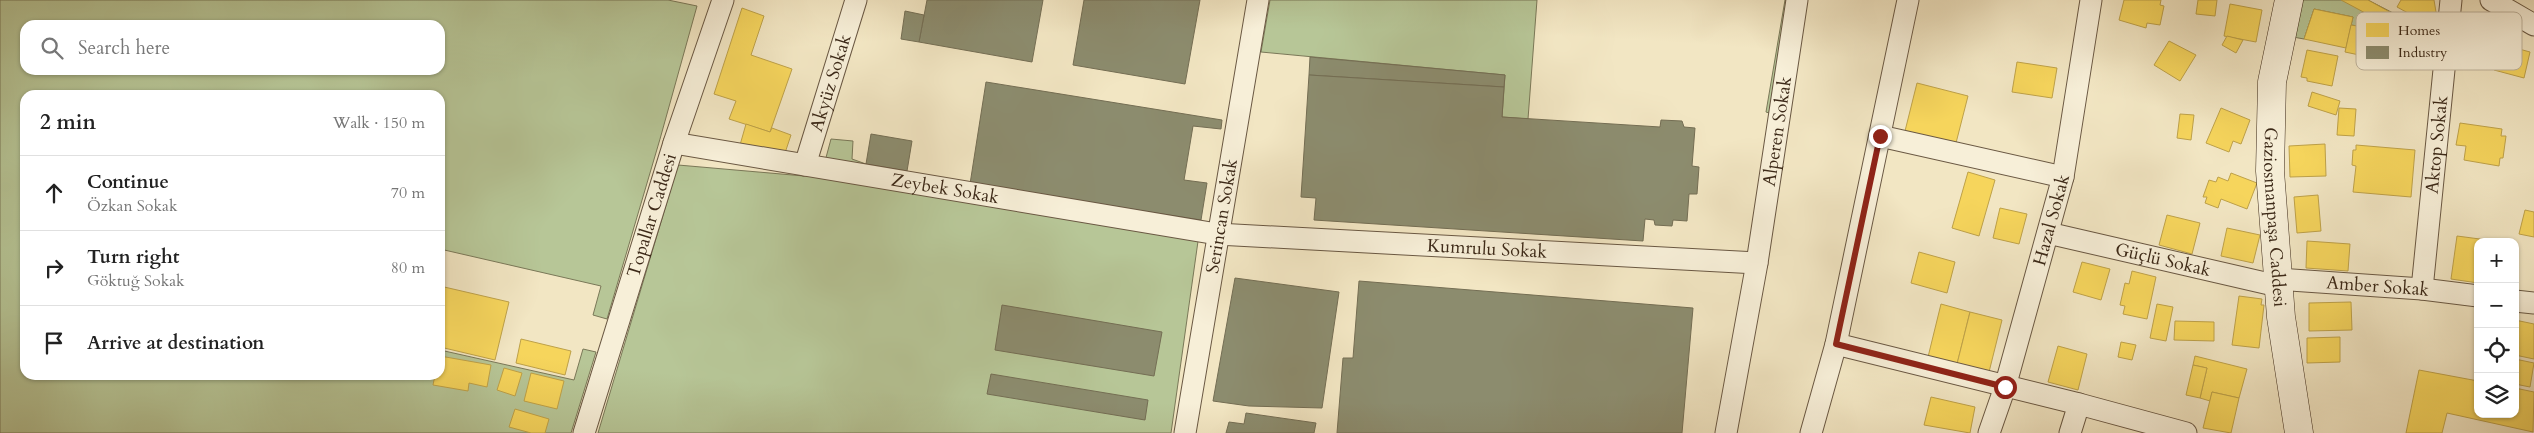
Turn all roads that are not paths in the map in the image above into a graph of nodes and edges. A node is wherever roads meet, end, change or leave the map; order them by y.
1 (723, 0) edge
2 (856, 0) edge
3 (1258, 0) edge
4 (1797, 0) edge
5 (1908, 0) edge
6 (2091, 0) edge
7 (2289, 0) edge
8 (2491, 0) edge
9 (2512, 12) edge
10 (2522, 18) edge
11 (2534, 25) edge
12 (2444, 70) edge
13 (1880, 136) junction
14 (674, 143) junction
15 (805, 165) junction
16 (2063, 177) junction
17 (2048, 233) junction
18 (1217, 234) junction
19 (1757, 263) junction
20 (2278, 282) junction
21 (2422, 289) junction
22 (2474, 296) edge
23 (2519, 301) edge
24 (2534, 303) edge
25 (1836, 344) junction
26 (2005, 387) junction
27 (2079, 404) junction
28 (2304, 432) edge
29 (584, 433) edge
30 (1185, 433) edge
31 (1726, 433) edge
32 (1811, 433) edge
33 (1989, 433) edge
34 (2070, 433) edge
35 (2186, 433) edge

1 - 14 street, Topallar Caddesi
2 - 15 street, Akyüz Sokak
3 - 18 street, Serincan Sokak
4 - 19 street, Alperen Sokak
5 - 13 street
6 - 16 street, Hazal Sokak
7 - 20 street, Gaziosmanpaşa Caddesi
8 - 9 street
10 - 11 street
12 - 21 street, Aktop Sokak
13 - 16 street
13 - 25 street
14 - 15 street, Zeybek Sokak
14 - 29 street, Topallar Caddesi
15 - 18 street, Zeybek Sokak
16 - 17 street, Hazal Sokak
17 - 20 street, Güçlü Sokak
17 - 26 street, Hazal Sokak
18 - 19 street, Kumrulu Sokak
18 - 30 street, Serincan Sokak
19 - 31 street, Alperen Sokak
20 - 21 street, Amber Sokak
20 - 28 street, Gaziosmanpaşa Caddesi
21 - 22 street, Amber Sokak
23 - 24 street
25 - 26 street
25 - 32 street
26 - 27 street
26 - 33 street, Hazal Sokak
27 - 34 street
27 - 35 street

